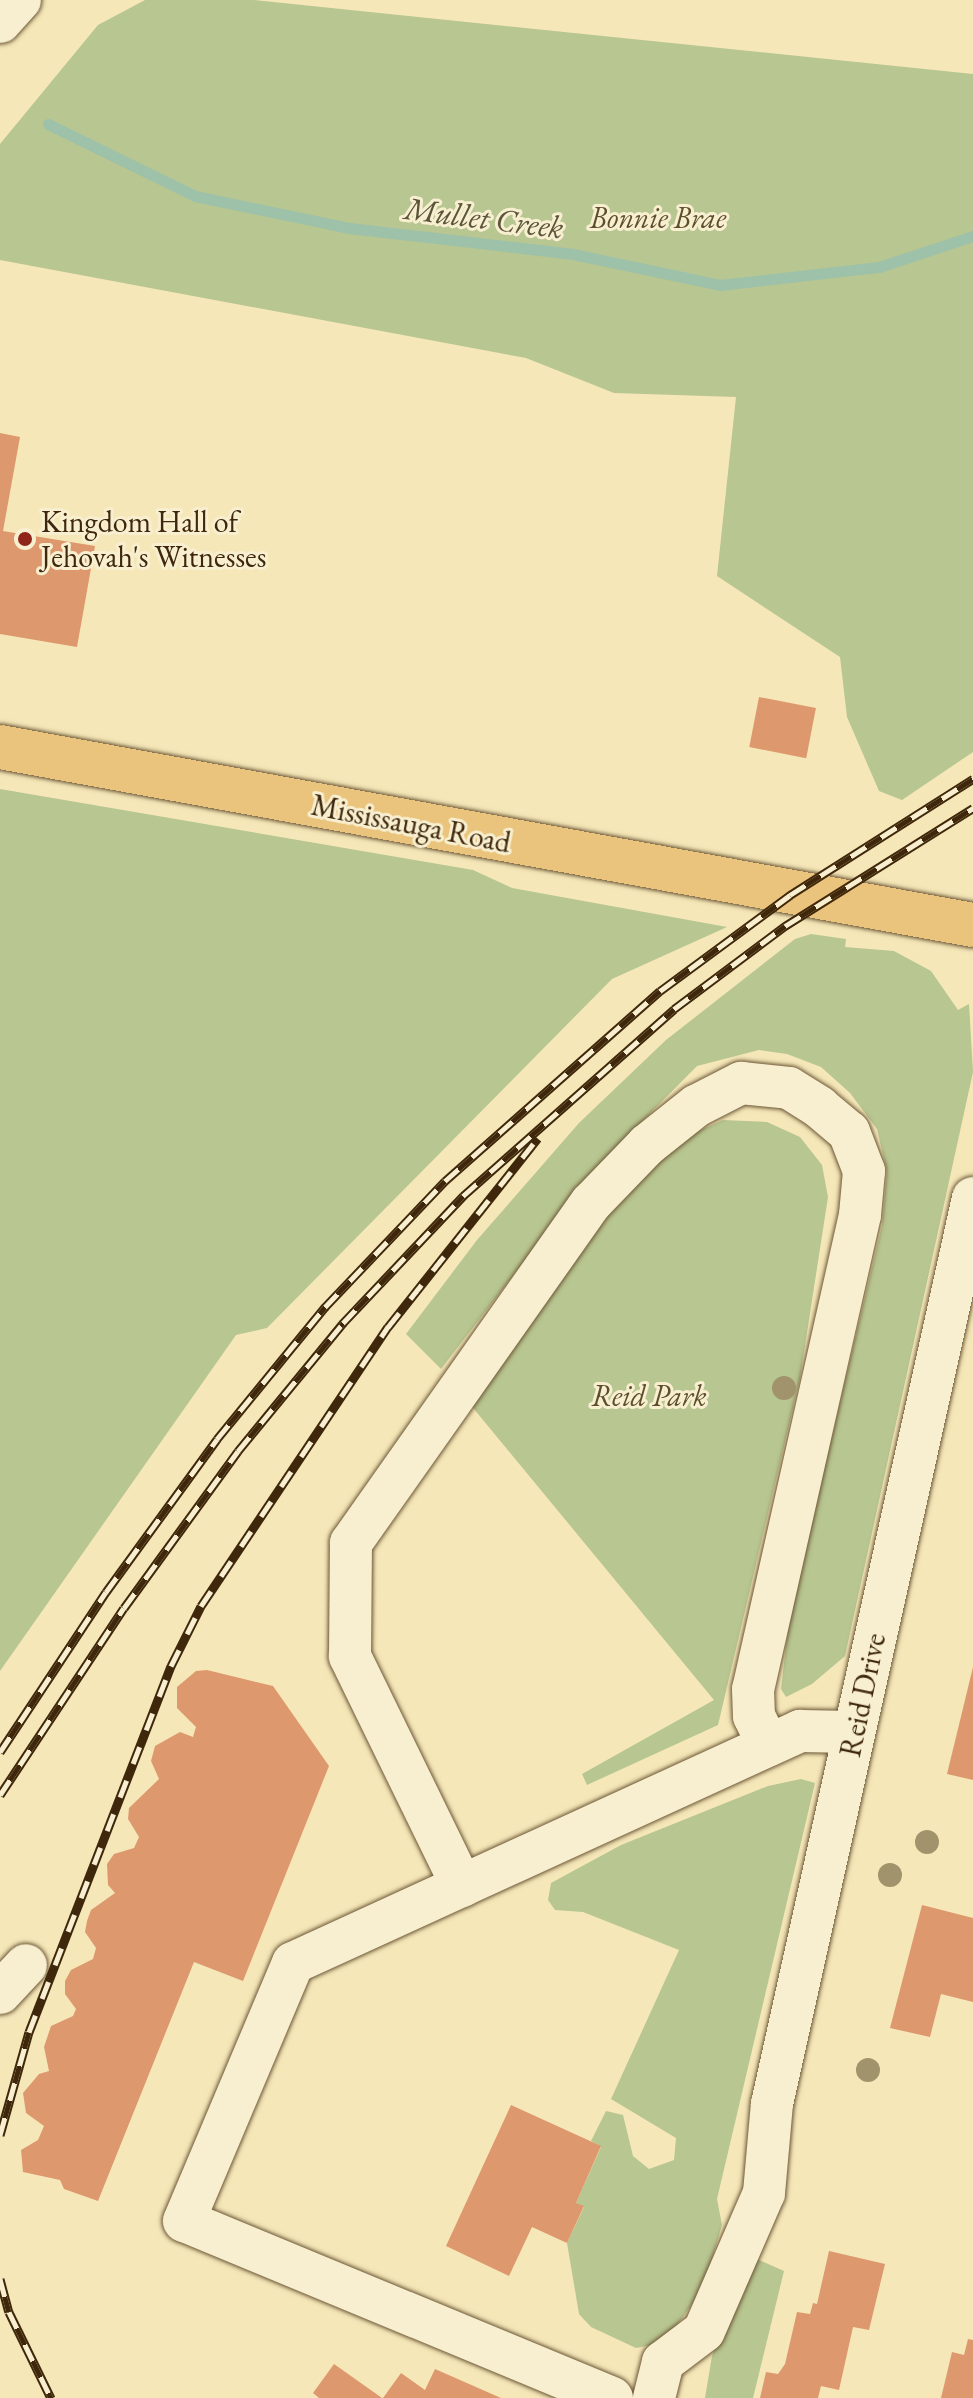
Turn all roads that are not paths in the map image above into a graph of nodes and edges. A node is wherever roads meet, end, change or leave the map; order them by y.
1 (20, 0) edge
2 (0, 22) edge
3 (0, 747) edge
4 (973, 925) edge
5 (973, 1198) edge
6 (968, 1250) edge
7 (854, 1732) junction
8 (768, 1745) junction
9 (462, 1886) junction
10 (612, 2398) edge
11 (654, 2398) edge

1 - 2 street
3 - 4 main road, Mississauga Road
5 - 6 street, Reid Drive
6 - 7 street, Reid Drive
7 - 8 street
7 - 11 street, Reid Drive
8 - 9 street
8 - 9 street
9 - 10 street

